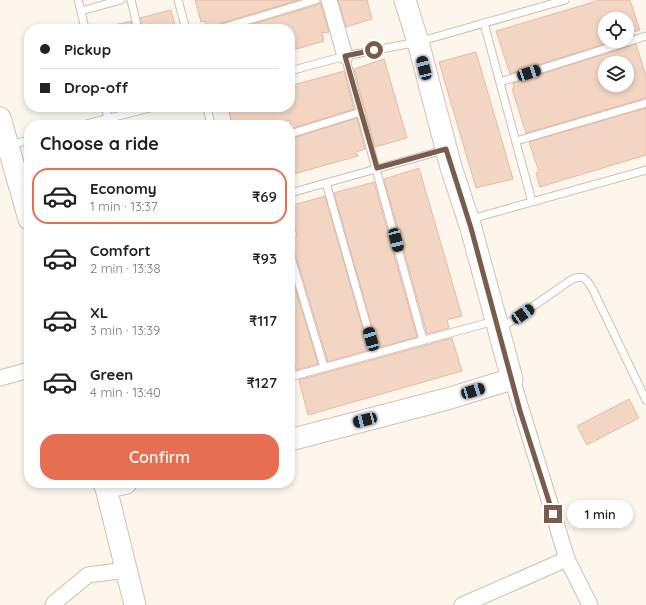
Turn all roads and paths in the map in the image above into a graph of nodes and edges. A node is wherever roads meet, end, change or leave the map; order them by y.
1 (78, 0) edge
2 (120, 0) edge
3 (131, 0) edge
4 (178, 0) edge
5 (316, 0) edge
6 (329, 0) edge
7 (405, 0) edge
8 (565, 0) edge
9 (81, 11) junction
10 (484, 23) junction
11 (84, 24) edge
12 (137, 24) edge
13 (185, 24) edge
14 (236, 24) edge
15 (646, 36) edge
16 (418, 42) junction
17 (345, 56) junction
18 (295, 70) edge
19 (500, 82) junction
20 (646, 103) edge
21 (138, 112) edge
22 (361, 112) junction
23 (0, 118) edge
24 (112, 120) edge
25 (295, 132) edge
26 (24, 141) edge
27 (516, 141) junction
28 (4, 147) edge
29 (446, 149) junction
30 (377, 168) junction
31 (646, 170) edge
32 (326, 183) junction
33 (295, 192) edge
34 (532, 202) junction
35 (24, 204) edge
36 (468, 220) junction
37 (295, 271) edge
38 (497, 325) junction
39 (423, 340) junction
40 (375, 354) junction
41 (324, 367) junction
42 (24, 371) edge
43 (295, 376) edge
44 (0, 378) edge
45 (512, 379) junction
46 (646, 400) edge
47 (295, 437) edge
48 (106, 488) edge
49 (567, 559) junction
50 (126, 570) junction
51 (54, 605) edge
52 (135, 605) edge
53 (462, 605) edge
54 (590, 605) edge

1 - 9 lane
2 - 9 lane
3 - 12 lane
4 - 13 lane
5 - 14 lane
6 - 17 street
7 - 16 street
8 - 10 lane
9 - 11 lane
10 - 16 lane
10 - 19 lane
15 - 19 lane
16 - 17 lane
16 - 29 street
17 - 18 lane
17 - 22 lane
19 - 27 lane
20 - 27 lane
21 - 24 lane
22 - 25 lane
22 - 30 lane
23 - 28 street
26 - 28 lane
27 - 34 lane
28 - 35 street
29 - 30 lane
29 - 36 street
30 - 32 lane
30 - 39 lane
31 - 34 lane
32 - 33 lane
32 - 40 lane
34 - 36 lane
36 - 38 street
37 - 41 lane
38 - 39 lane
38 - 45 street
38 - 46 lane
39 - 40 lane
40 - 41 lane
41 - 43 lane
42 - 44 street
45 - 47 street
45 - 49 street
48 - 50 street
49 - 53 street
49 - 54 street
50 - 51 street
50 - 52 street

